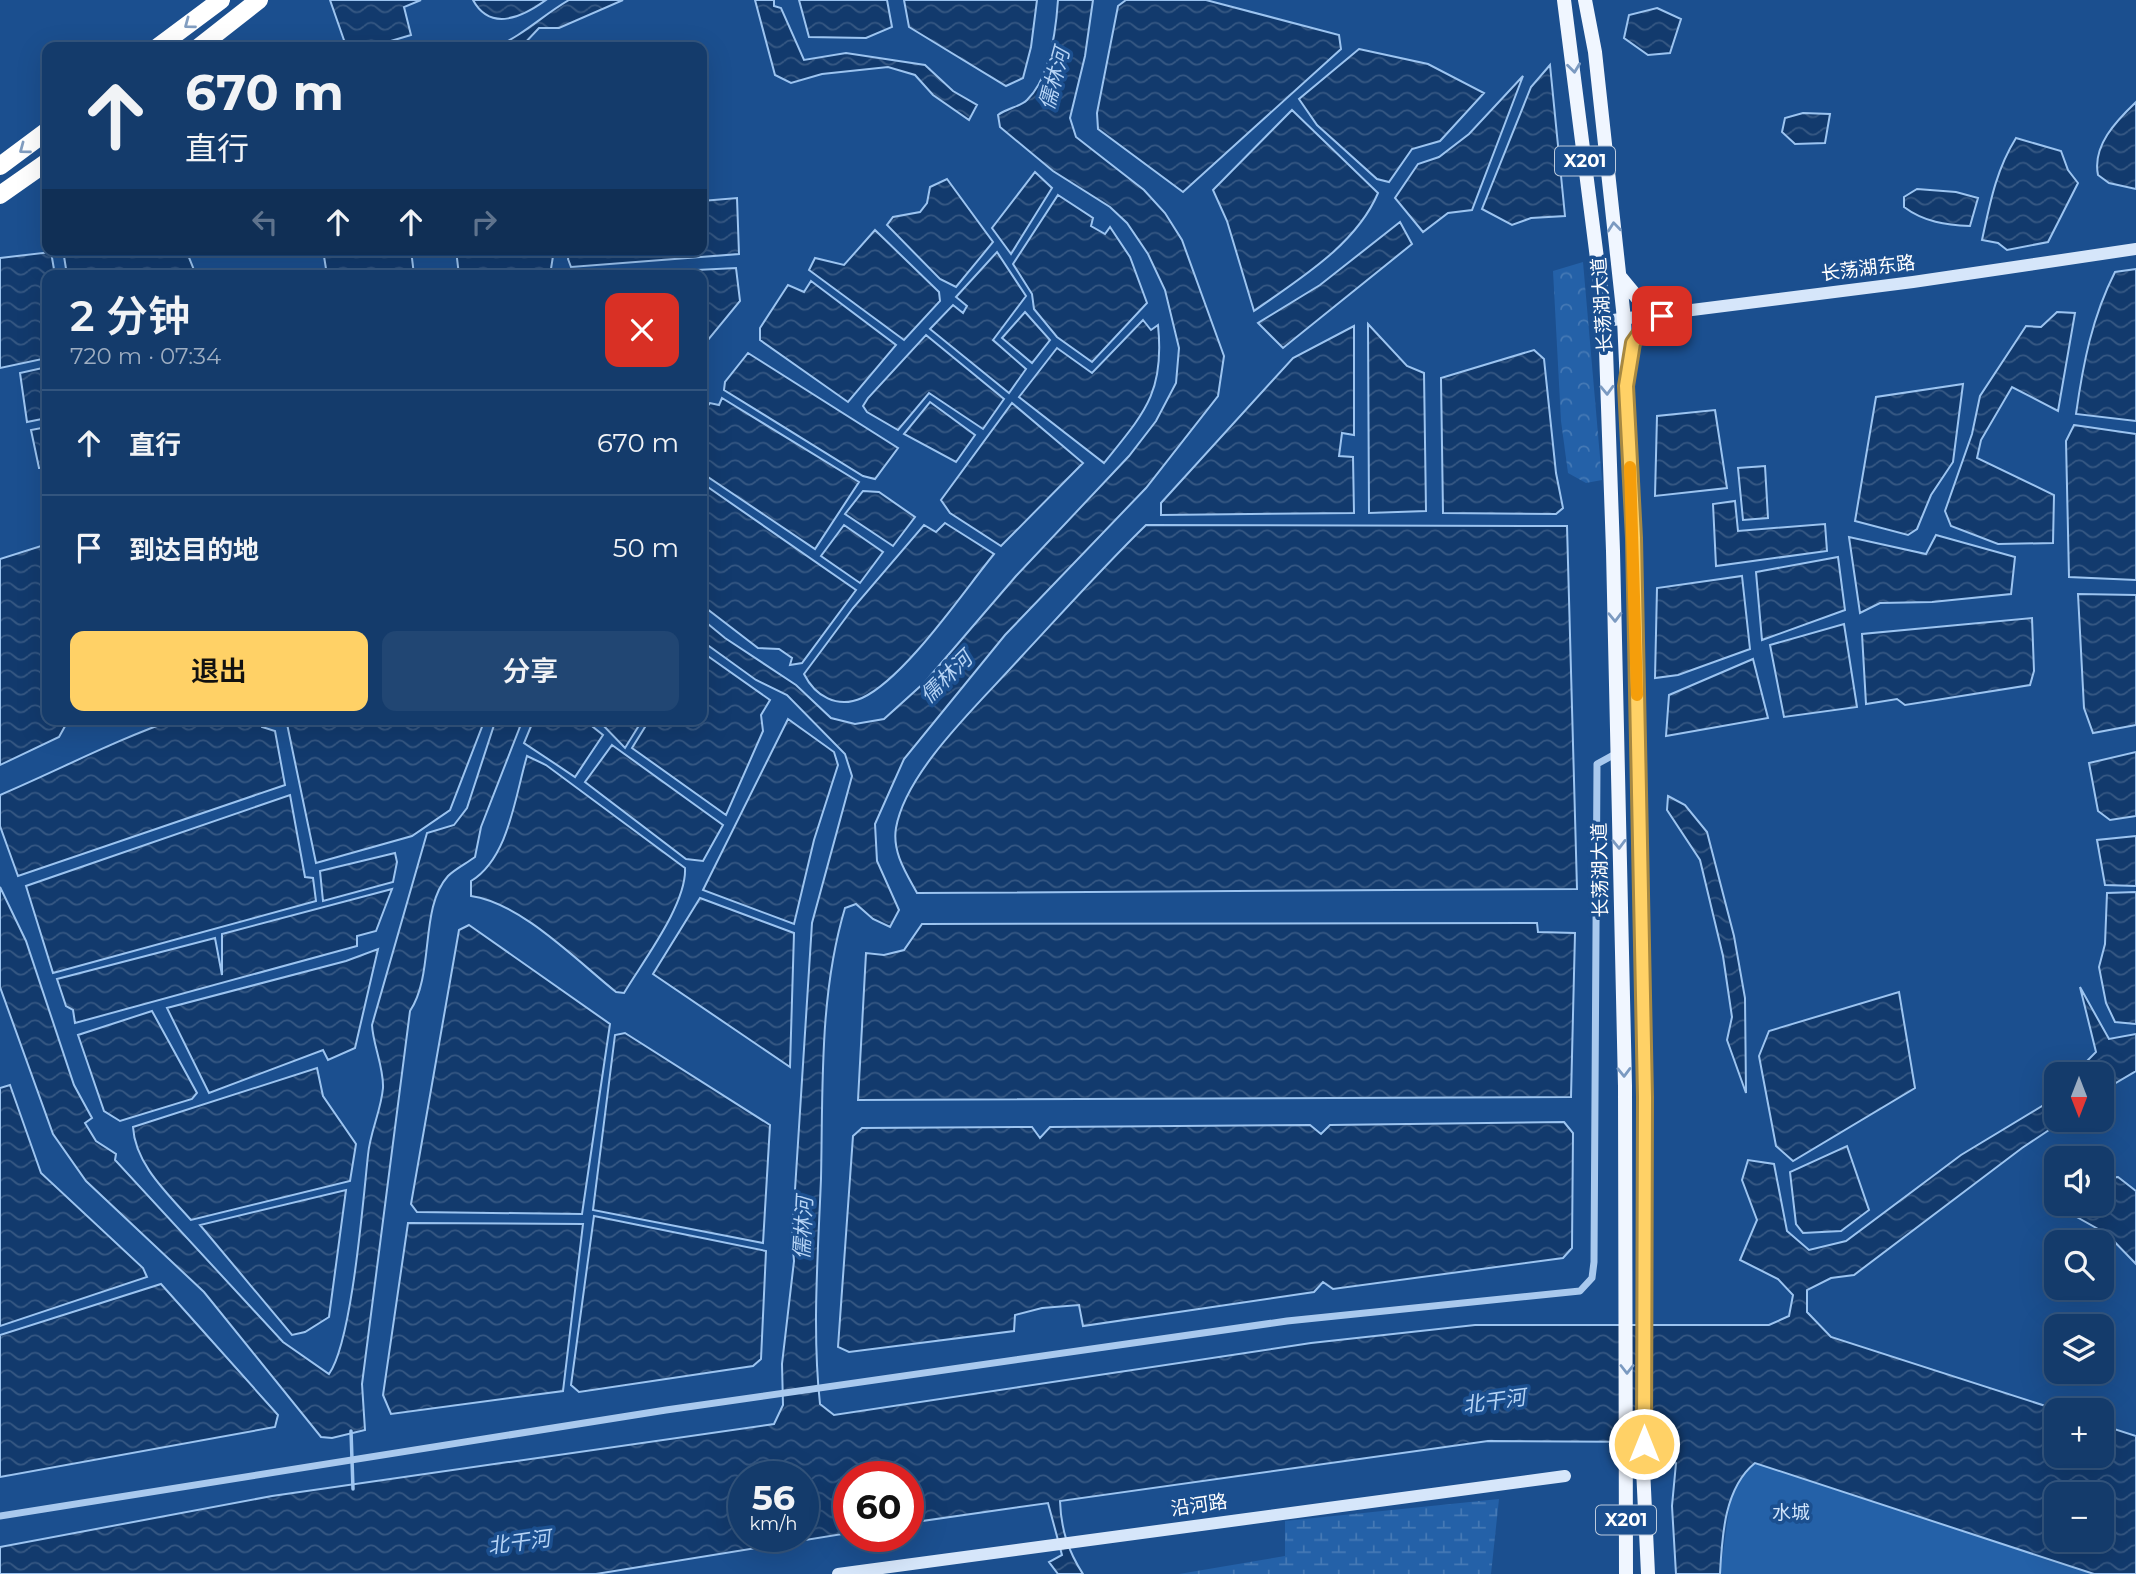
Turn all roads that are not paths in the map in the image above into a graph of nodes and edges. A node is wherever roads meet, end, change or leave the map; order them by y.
1 (220, 0) edge
2 (259, 0) edge
3 (1564, 0) edge
4 (1585, 0) edge
5 (165, 42) edge
6 (205, 42) edge
7 (42, 135) edge
8 (0, 166) edge
9 (42, 166) edge
10 (0, 195) edge
11 (2136, 249) edge
12 (1619, 275) junction
13 (1668, 313) junction
14 (1624, 319) junction
15 (1605, 321) junction
16 (1626, 386) junction
17 (1617, 753) junction
18 (1565, 1476) dead end
19 (0, 1517) edge
20 (838, 1574) edge
21 (1626, 1574) edge
22 (1648, 1574) edge

1 -> 5 highway
2 - 6 highway
3 -> 15 main road, 长荡湖大道 / X201
12 -> 4 main road, 长荡湖大道 / X201
7 -> 8 highway
9 - 10 highway
11 - 13 street, 长荡湖东路
12 - 13 main road
12 - 14 main road, 长荡湖大道 / X201
13 - 14 street, 长荡湖东路
13 - 16 main road
14 - 15 street, 长荡湖东路
14 - 16 main road, 长荡湖大道 / X201
15 -> 17 main road, 长荡湖大道 / X201
16 - 22 main road, 长荡湖大道 / X201
17 - 19 street
17 -> 21 main road, 长荡湖大道 / X201
18 - 20 street, 沿河路

